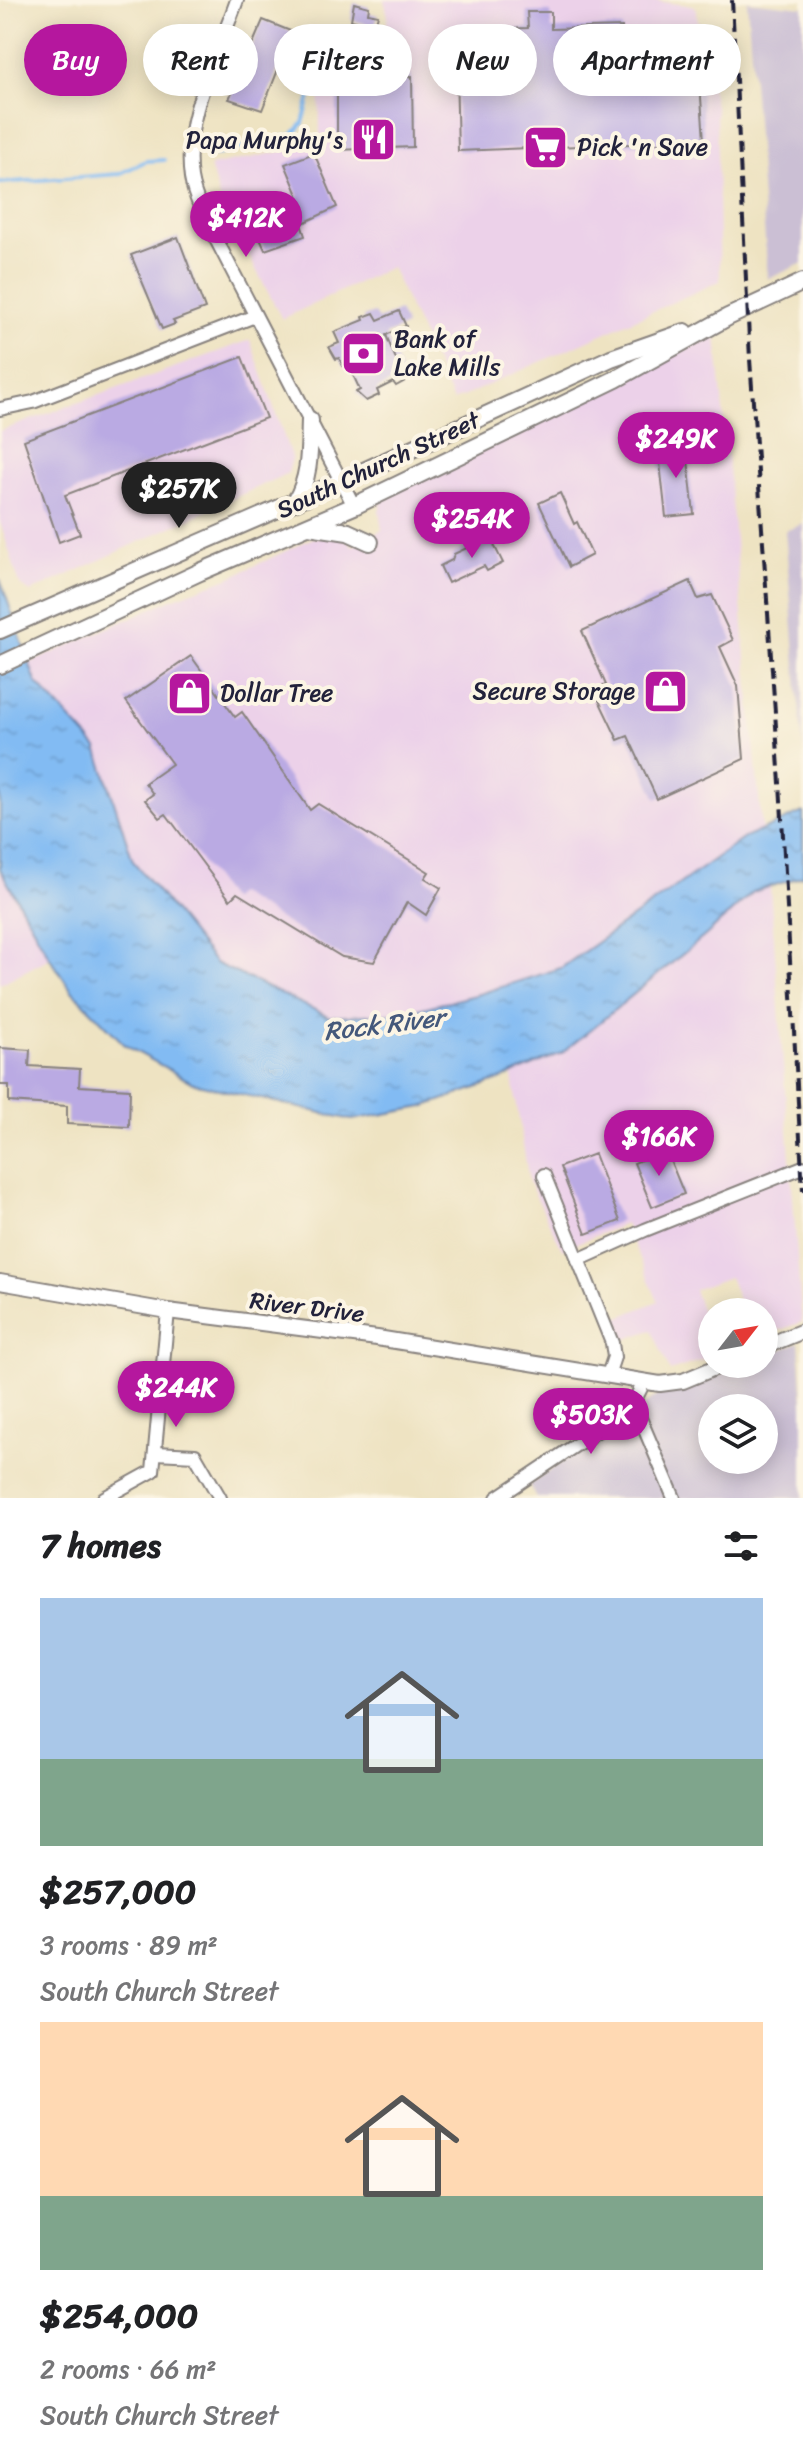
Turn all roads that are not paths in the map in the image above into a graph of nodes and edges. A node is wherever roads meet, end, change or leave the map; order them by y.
1 (237, 0) edge
2 (803, 282) edge
3 (255, 316) junction
4 (728, 317) junction
5 (0, 409) edge
6 (310, 420) junction
7 (342, 481) junction
8 (296, 501) junction
9 (354, 506) junction
10 (308, 525) junction
11 (370, 542) dead end
12 (0, 630) edge
13 (0, 665) edge
14 (803, 1167) edge
15 (544, 1175) dead end
16 (578, 1260) junction
17 (0, 1282) edge
18 (168, 1311) junction
19 (803, 1331) edge
20 (778, 1341) edge
21 (698, 1374) edge
22 (608, 1375) junction
23 (644, 1382) junction
24 (634, 1404) junction
25 (156, 1453) junction
26 (104, 1498) edge
27 (220, 1498) edge
28 (497, 1498) edge
29 (674, 1498) edge

1 - 3 street
2 - 4 main road, South Church Street
3 - 5 street
3 - 6 street
4 - 7 main road, South Church Street
4 - 9 main road, South Church Street
6 - 7 street
6 - 8 main road
7 - 8 main road, South Church Street
7 - 9 street
8 - 12 main road, South Church Street
9 - 10 main road, South Church Street
10 - 11 main road
10 - 13 main road, South Church Street
14 - 16 street
15 - 16 street
16 - 22 street
17 - 18 street, River Drive
18 - 22 street, River Drive
18 - 25 street
19 - 20 street
21 - 23 street, River Drive
22 - 23 street, River Drive
23 - 24 street
24 - 28 street
24 - 29 street
25 - 26 street
25 - 27 street

